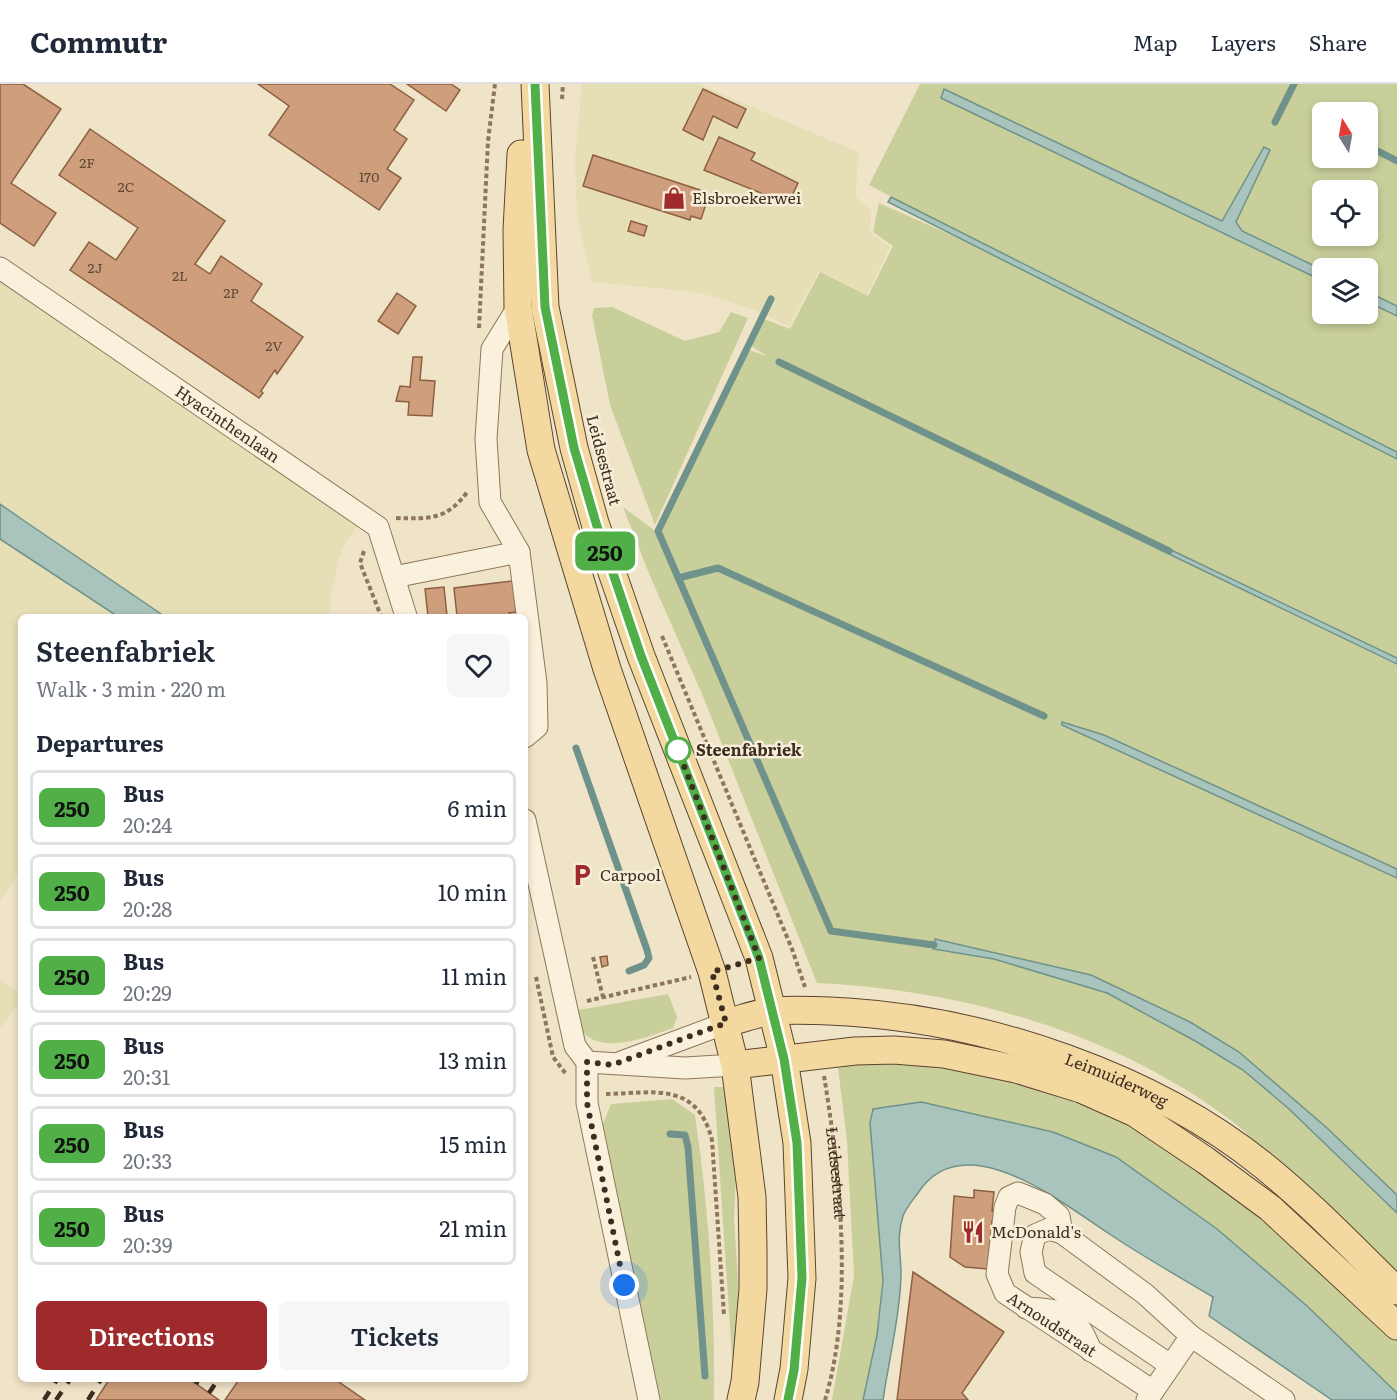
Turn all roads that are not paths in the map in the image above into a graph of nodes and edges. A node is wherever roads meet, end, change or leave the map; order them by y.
1 (527, 84) edge
2 (534, 84) edge
3 (0, 268) edge
4 (518, 307) junction
5 (519, 552) junction
6 (394, 577) junction
7 (405, 614) edge
8 (527, 614) edge
9 (528, 621) edge
10 (528, 735) edge
11 (528, 834) edge
12 (773, 1011) junction
13 (726, 1023) junction
14 (784, 1059) junction
15 (587, 1062) junction
16 (612, 1065) junction
17 (735, 1065) junction
18 (1062, 1233) junction
19 (1397, 1291) edge
20 (1397, 1326) edge
21 (1191, 1336) junction
22 (1170, 1365) junction
23 (1150, 1396) edge
24 (649, 1400) edge
25 (741, 1400) edge
26 (788, 1400) edge
27 (1284, 1400) edge

1 - 4 main road
2 - 12 main road, Leidsestraat
3 - 6 street, Hyacinthenlaan
4 - 5 street
4 - 13 main road
5 - 6 street
5 - 8 street
6 - 7 street
9 - 10 street
11 - 15 street
12 - 13 main road, Leimuiderweg
12 - 14 main road, Leidsestraat
12 - 19 main road, Leimuiderweg
13 - 16 street
13 - 17 main road
14 - 17 main road, Leimuiderweg
14 - 20 main road, Leimuiderweg
14 - 26 main road, Leidsestraat
15 - 16 street
15 - 24 street
16 - 17 street
17 - 25 main road
18 - 21 street, Arnoudstraat
18 - 22 street, Arnoudstraat
18 - 23 street, Arnoudstraat
21 - 22 street, Arnoudstraat
21 - 27 street, Arnoudstraat
22 - 23 street, Arnoudstraat

